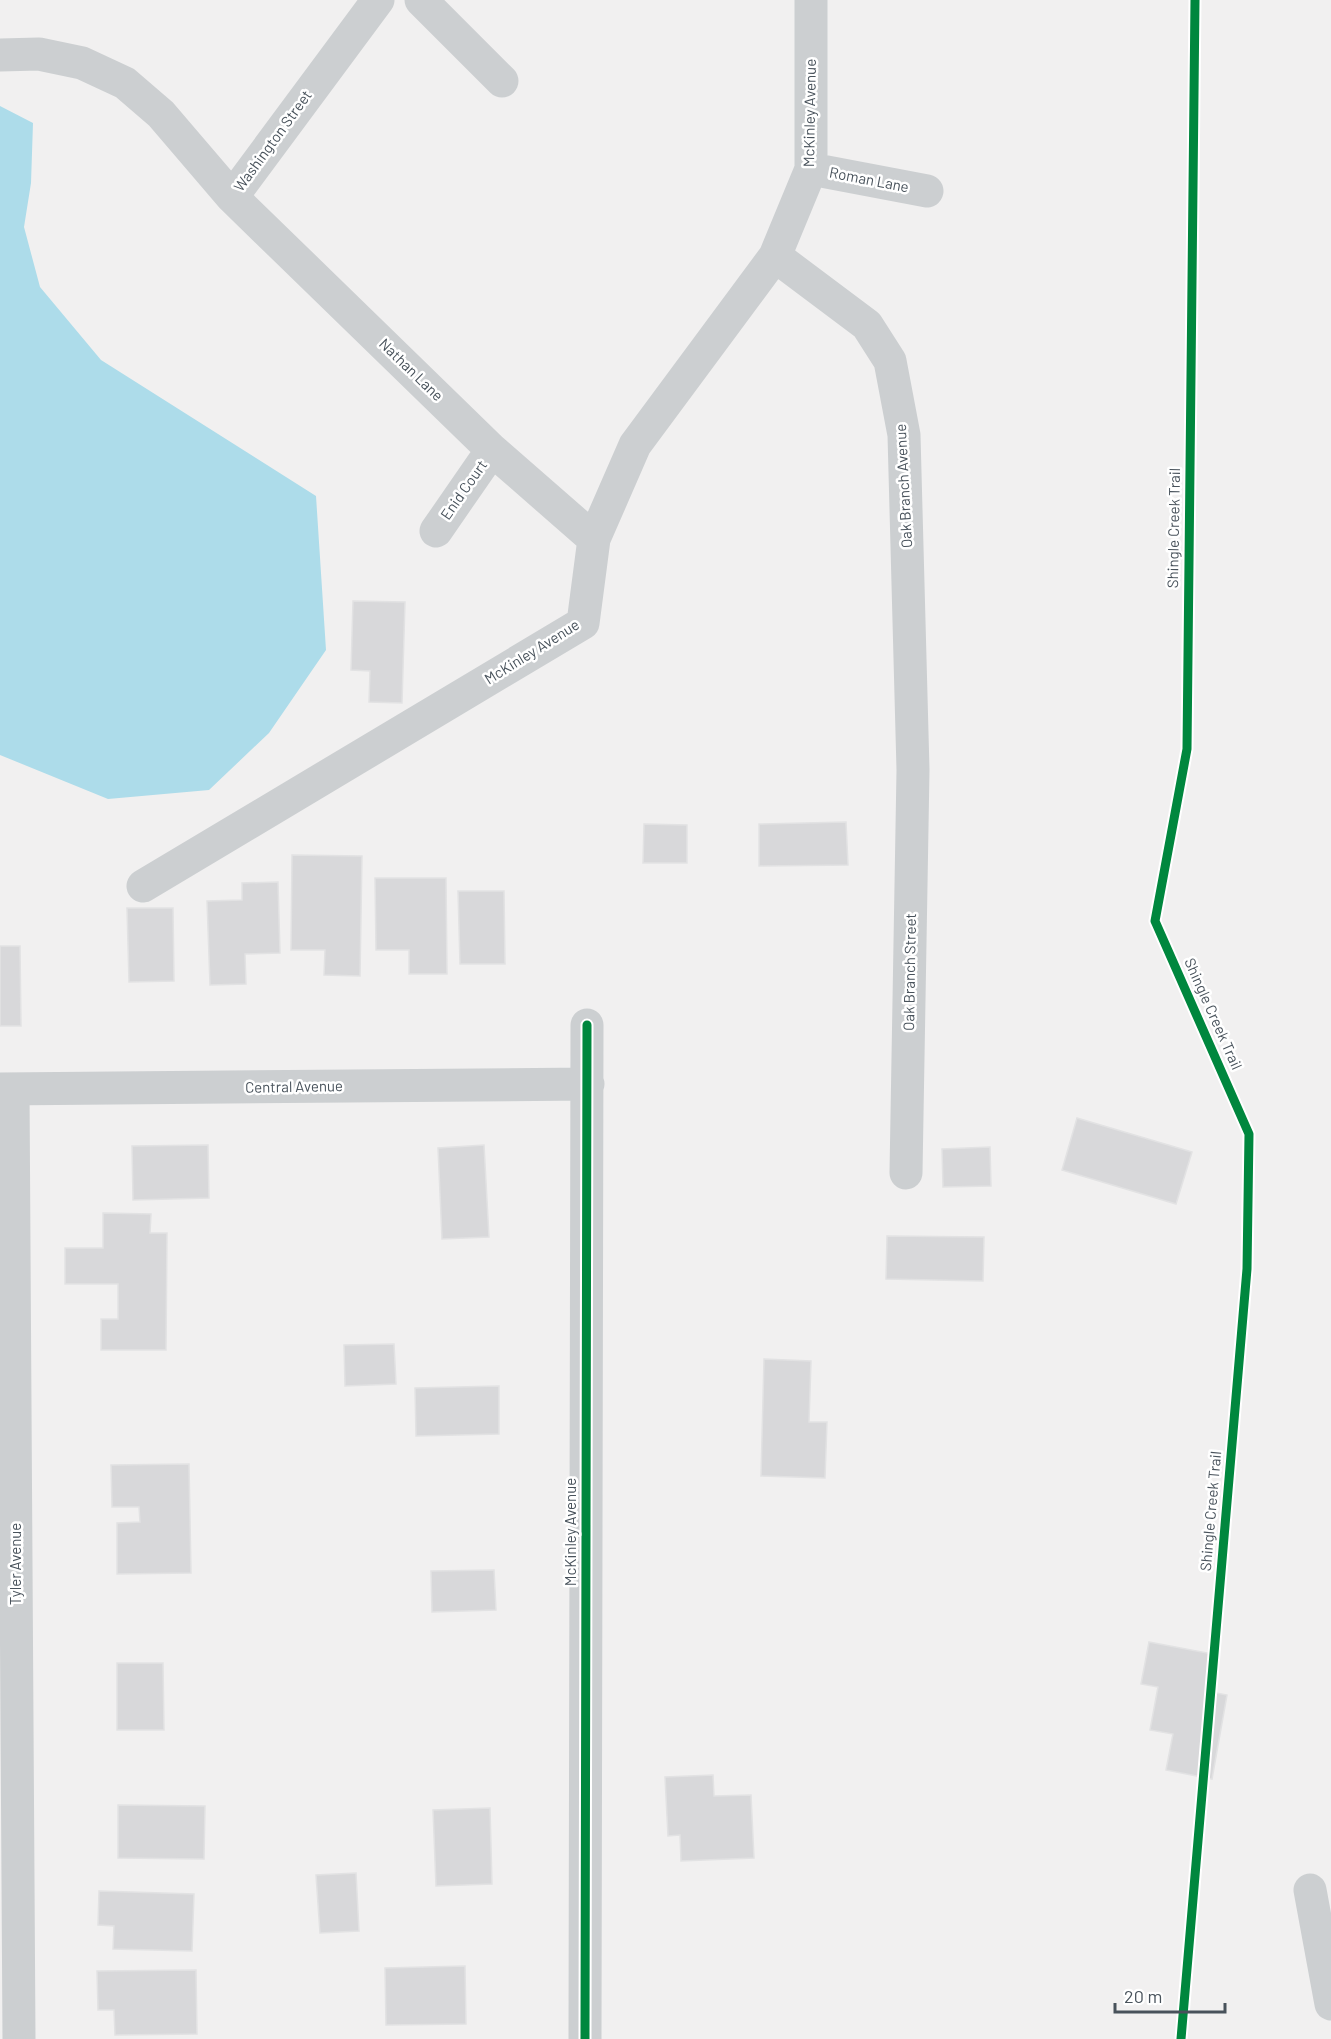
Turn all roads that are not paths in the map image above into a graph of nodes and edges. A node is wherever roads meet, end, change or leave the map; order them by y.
1 (378, 0) edge
2 (421, 0) edge
3 (812, 0) edge
4 (0, 55) edge
5 (502, 81) dead end
6 (812, 169) junction
7 (927, 191) dead end
8 (232, 197) junction
9 (775, 256) junction
10 (492, 450) junction
11 (436, 531) dead end
12 (594, 539) junction
13 (913, 770) joint
14 (143, 886) dead end
15 (587, 1025) dead end
16 (588, 1084) junction
17 (6, 1089) edge
18 (906, 1173) dead end
19 (1310, 1890) dead end
20 (1331, 2004) edge
21 (19, 2039) edge
22 (585, 2039) edge

1 - 8 street, Washington Street
2 - 5 street
3 - 6 street, McKinley Avenue
4 - 8 street, Washington Street
6 - 7 street, Roman Lane
6 - 9 street, McKinley Avenue
8 - 10 street, Nathan Lane
9 - 12 street, McKinley Avenue
9 - 13 street, Oak Branch Avenue
10 - 11 street, Enid Court
10 - 12 street, Nathan Lane
12 - 14 street, McKinley Avenue
13 - 18 street, Oak Branch Street
15 - 16 street, McKinley Avenue
16 - 17 street, Central Avenue
16 - 22 street, McKinley Avenue
17 - 21 street, Tyler Avenue
19 - 20 street

